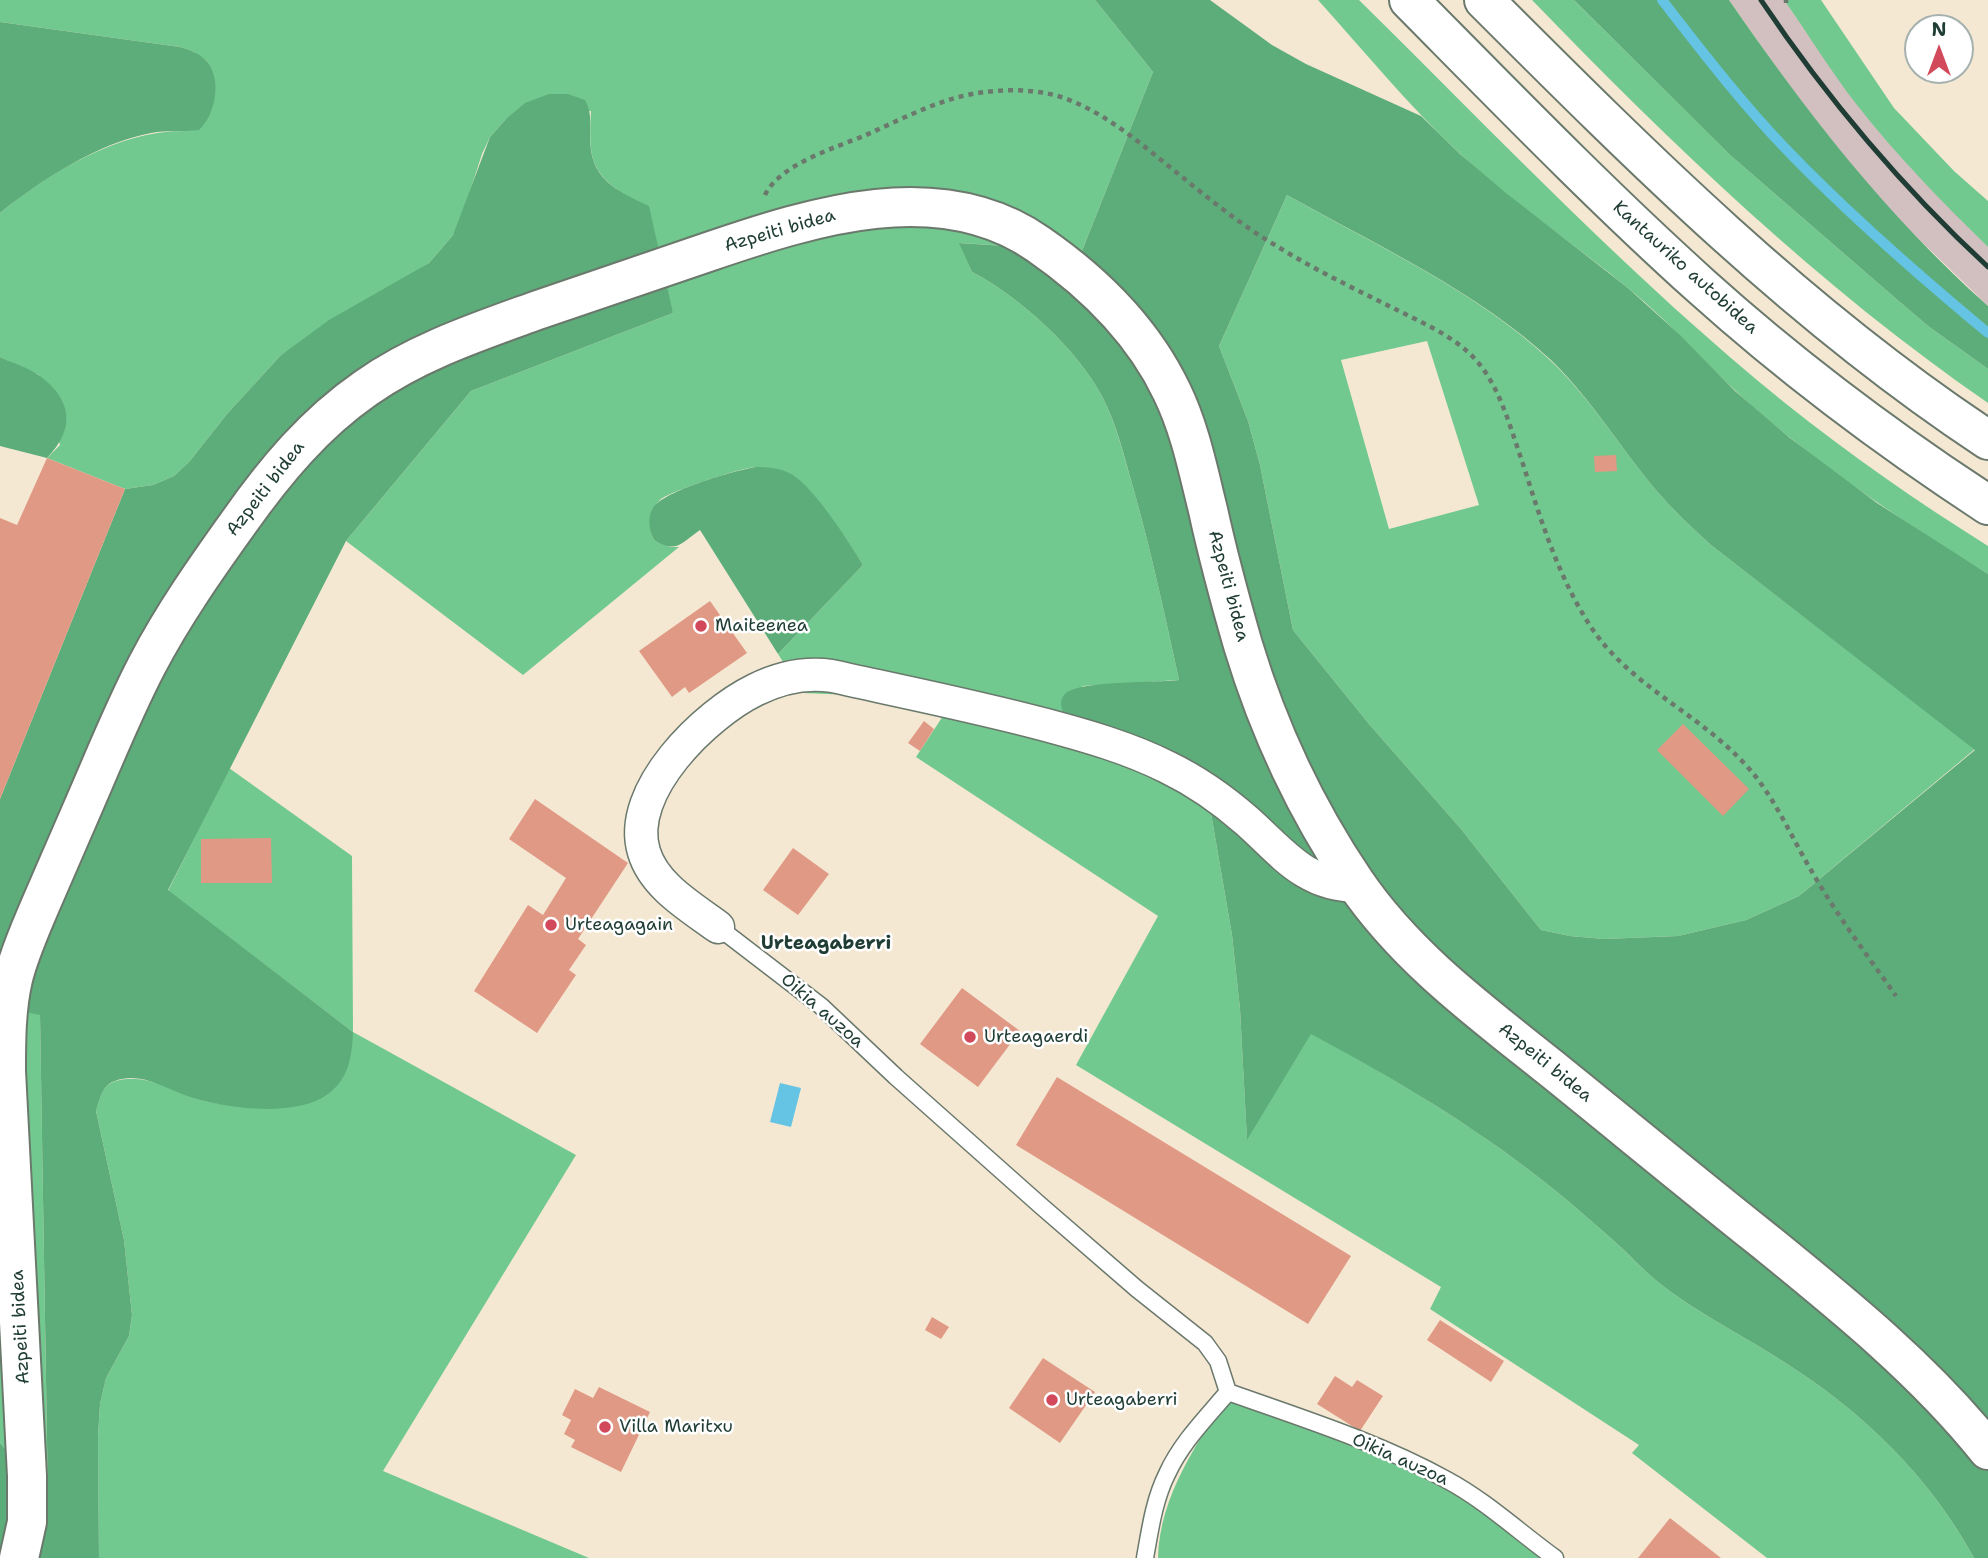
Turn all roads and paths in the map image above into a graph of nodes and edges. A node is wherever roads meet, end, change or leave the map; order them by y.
1 (1409, 0) edge
2 (1483, 0) edge
3 (764, 233) junction
4 (1988, 440) edge
5 (1988, 505) edge
6 (1358, 886) junction
7 (718, 928) joint
8 (1896, 996) dead end
9 (1228, 1392) junction
10 (1988, 1450) edge
11 (19, 1558) edge
12 (1145, 1558) edge
13 (1555, 1558) edge

1 - 5 main road, Kantauriko autobidea
2 - 4 main road
3 - 6 main road, Azpeiti bidea
3 - 8 path
3 - 11 main road, Azpeiti bidea
6 - 7 street, Oikia auzoa
6 - 10 main road, Azpeiti bidea
7 - 9 lane, Oikia auzoa
9 - 12 lane
9 - 13 lane, Oikia auzoa

